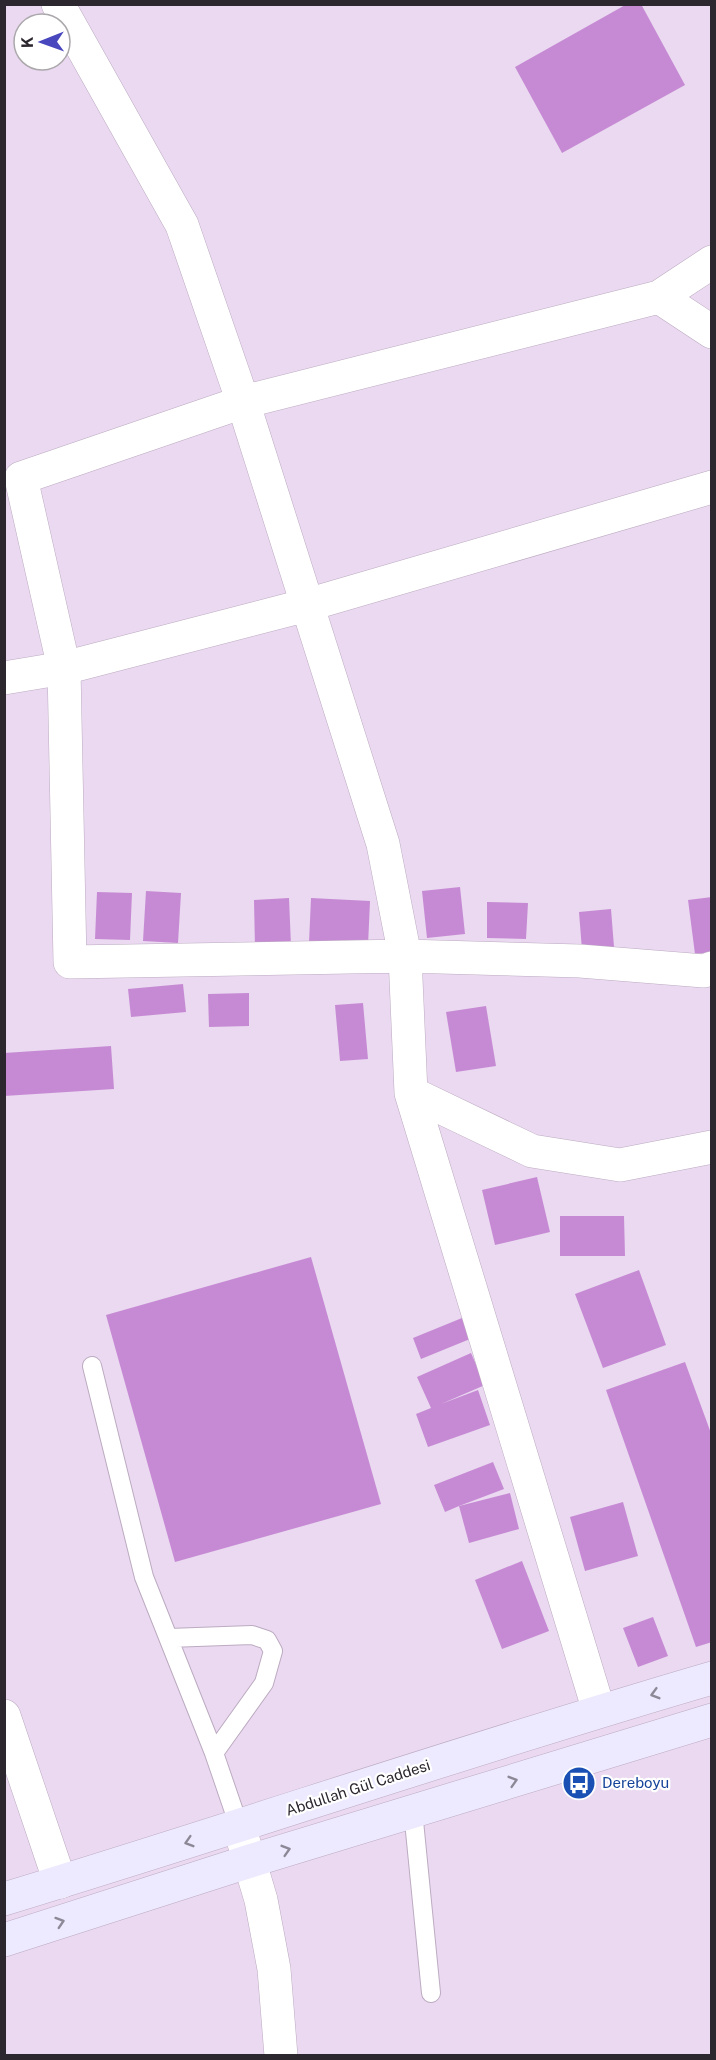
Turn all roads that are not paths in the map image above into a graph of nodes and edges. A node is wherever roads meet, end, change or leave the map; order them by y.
1 (58, 4) edge
2 (711, 261) edge
3 (659, 297) junction
4 (711, 332) edge
5 (243, 402) junction
6 (13, 480) edge
7 (711, 487) edge
8 (307, 605) junction
9 (64, 668) junction
10 (4, 678) edge
11 (405, 956) junction
12 (711, 968) edge
13 (411, 1092) junction
14 (711, 1147) edge
15 (92, 1366) dead end
16 (169, 1638) junction
17 (711, 1678) edge
18 (599, 1711) junction
19 (4, 1716) edge
20 (711, 1720) edge
21 (214, 1753) junction
22 (468, 1753) junction
23 (481, 1791) junction
24 (413, 1811) junction
25 (239, 1826) junction
26 (250, 1862) junction
27 (60, 1882) junction
28 (4, 1899) edge
29 (4, 1940) edge
30 (431, 1993) dead end
31 (281, 2055) edge

1 - 5 street
2 - 3 street
3 - 4 street
3 - 5 street
5 - 6 street
5 - 8 street
6 - 9 street
7 - 8 street
8 - 9 street
8 - 11 street
9 - 10 street
9 - 11 street
11 - 12 street
11 - 13 street
13 - 14 street
13 - 18 street
15 - 16 lane
16 - 21 lane
16 - 21 lane
17 -> 18 street, Abdullah Gül Caddesi
18 - 22 street, Abdullah Gül Caddesi
19 - 27 street
23 -> 20 street
21 - 25 lane
22 - 23 street
22 - 25 street, Abdullah Gül Caddesi
23 - 24 street
26 -> 24 street
24 - 30 lane
25 - 26 street
25 -> 27 street, Abdullah Gül Caddesi
29 -> 26 street
26 - 31 street
27 - 28 street, Abdullah Gül Caddesi

